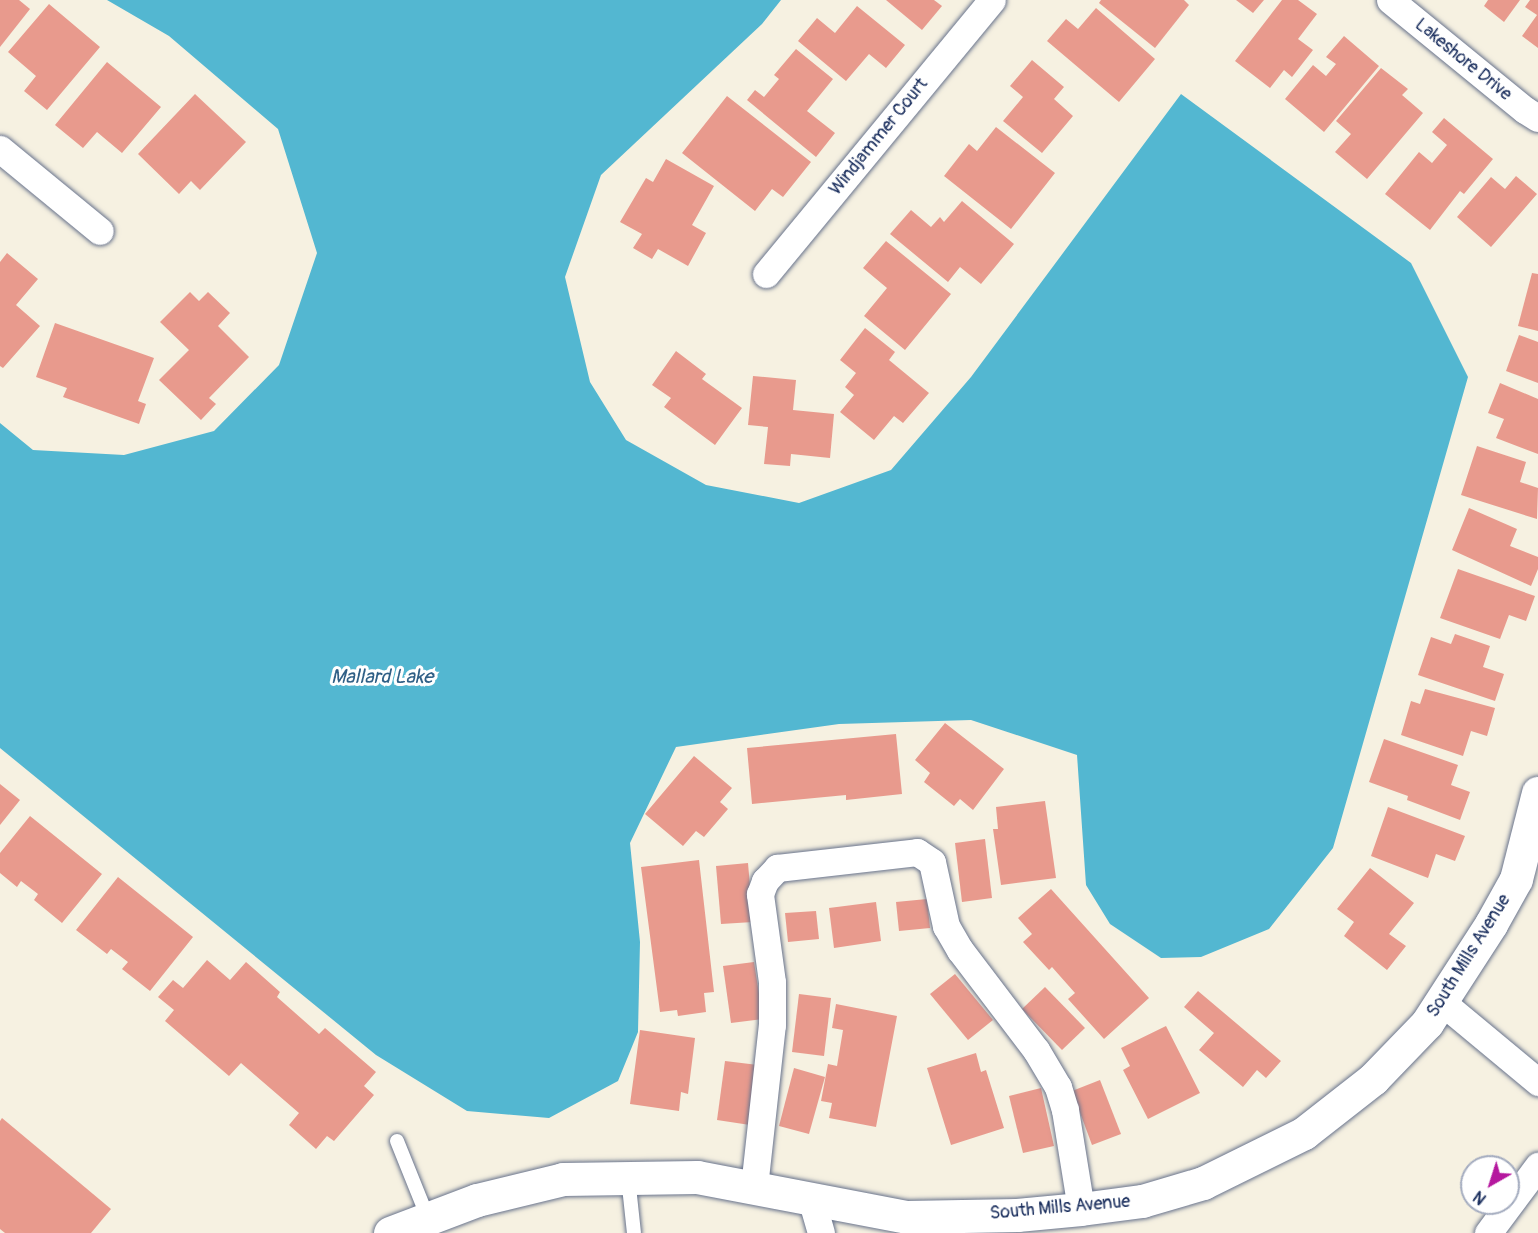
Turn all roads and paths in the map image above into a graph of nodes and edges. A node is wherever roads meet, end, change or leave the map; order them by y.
1 (992, 0) edge
2 (1390, 0) edge
3 (1538, 117) edge
4 (0, 149) edge
5 (100, 231) dead end
6 (766, 274) dead end
7 (1538, 795) edge
8 (1443, 1003) junction
9 (1538, 1082) edge
10 (397, 1140) dead end
11 (1538, 1166) edge
12 (628, 1177) junction
13 (754, 1187) junction
14 (811, 1198) junction
15 (1081, 1209) junction
16 (433, 1222) edge
17 (390, 1233) edge
18 (634, 1233) edge
19 (821, 1233) edge
20 (1488, 1233) edge

1 - 6 street, Windjammer Court
2 - 3 street, Lakeshore Drive
4 - 5 street
7 - 8 street, South Mills Avenue
8 - 9 street
8 - 15 street, South Mills Avenue
10 - 16 lane
11 - 20 street
12 - 13 street, South Mills Avenue
12 - 16 street, South Mills Avenue
12 - 18 lane
13 - 14 street, South Mills Avenue
13 - 15 street
14 - 15 street, South Mills Avenue
14 - 19 street
16 - 17 street, South Mills Avenue

